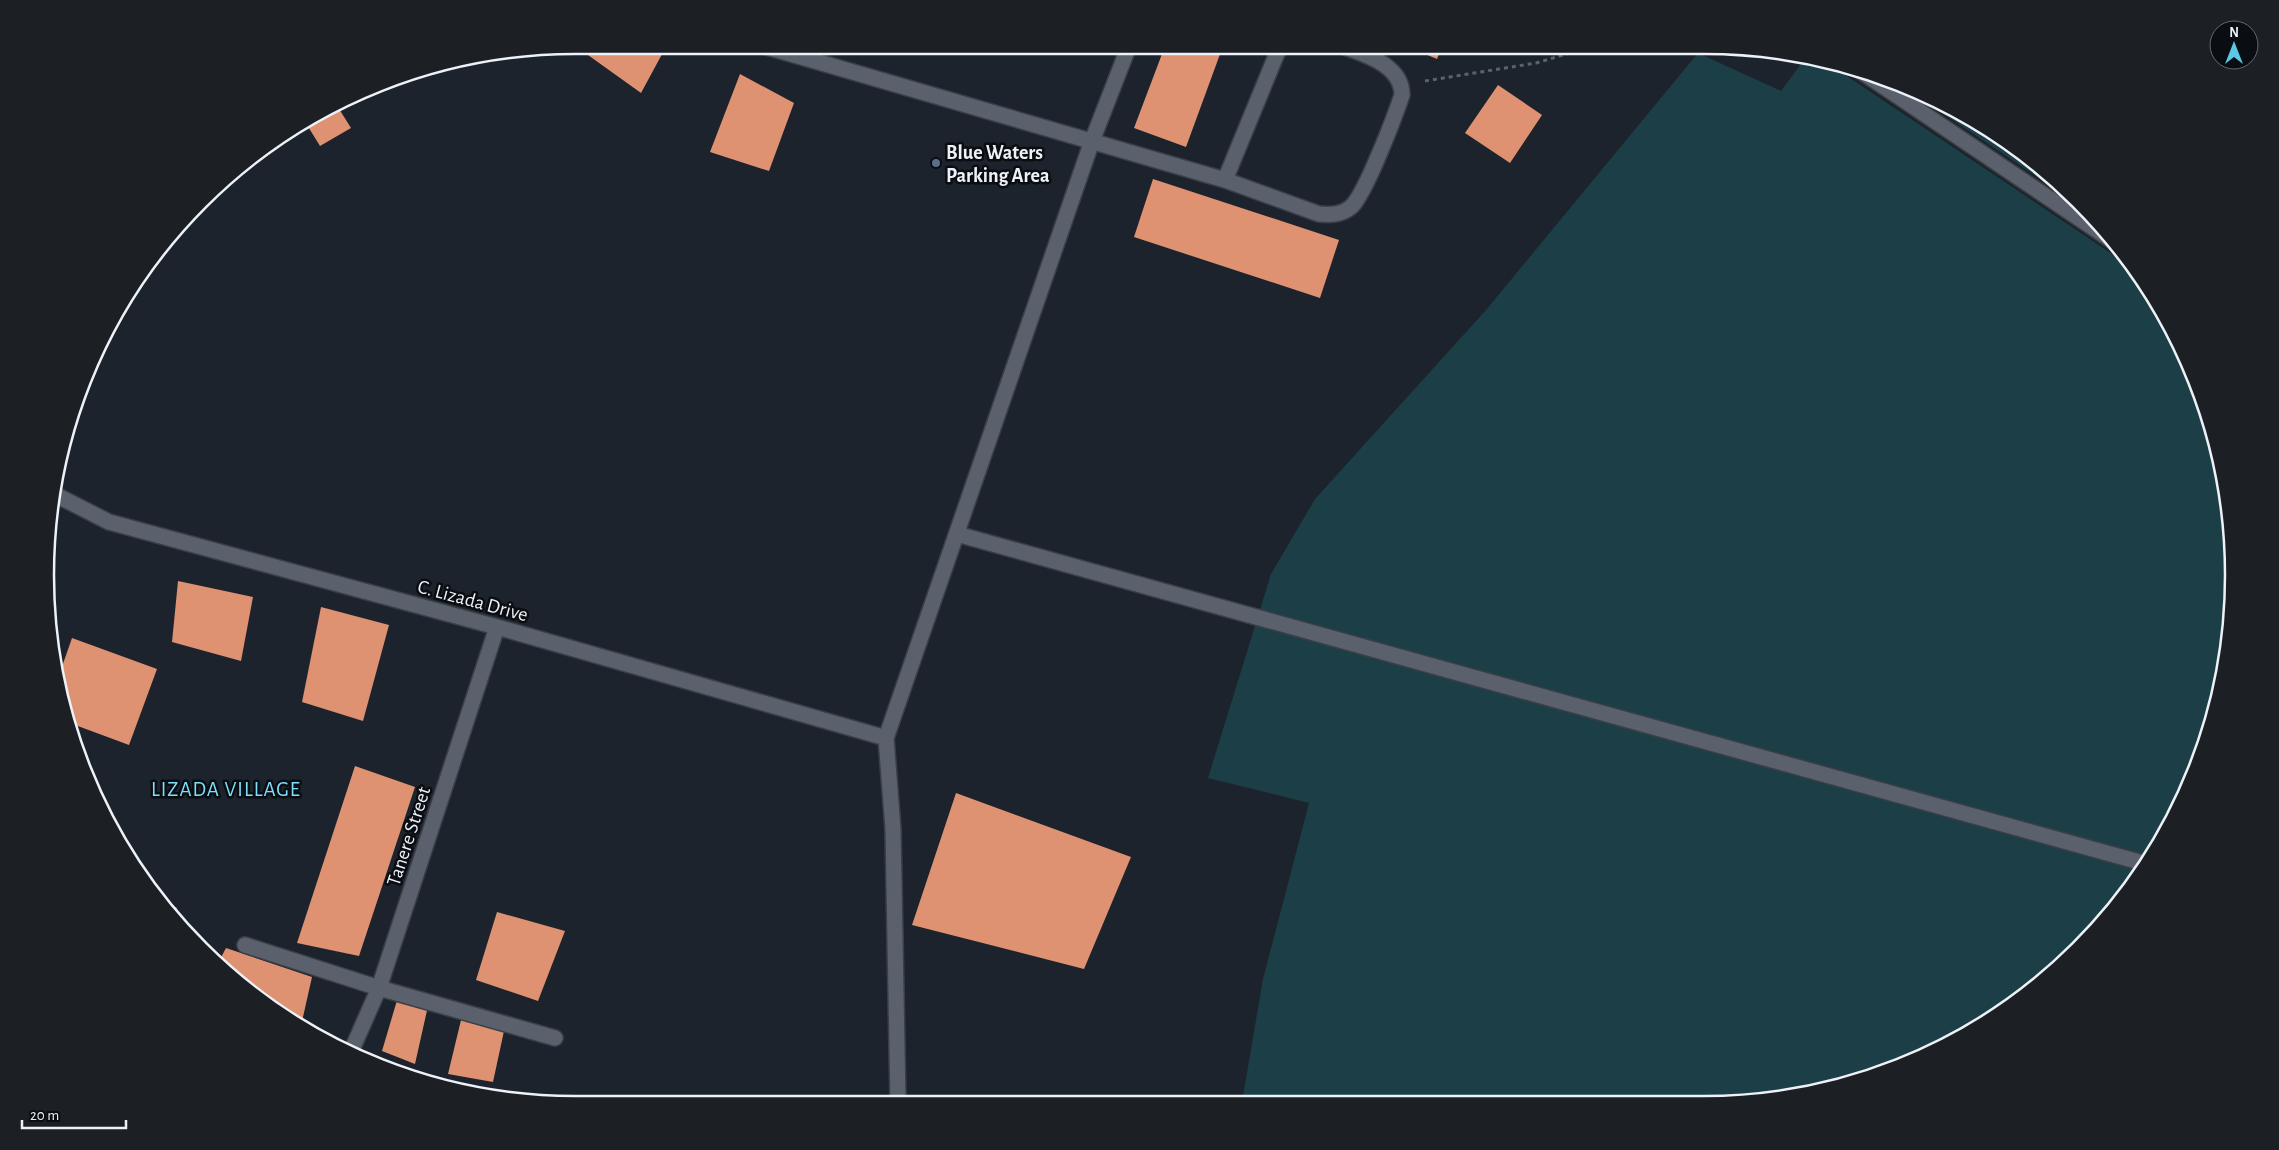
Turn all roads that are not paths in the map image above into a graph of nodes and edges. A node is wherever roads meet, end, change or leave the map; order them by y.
1 (791, 54) edge
2 (1126, 54) edge
3 (1277, 54) edge
4 (1360, 54) edge
5 (1880, 84) edge
6 (1092, 141) junction
7 (1225, 180) junction
8 (2093, 228) edge
9 (60, 497) edge
10 (957, 534) junction
11 (497, 627) junction
12 (886, 738) junction
13 (2139, 862) edge
14 (245, 945) dead end
15 (379, 988) junction
16 (555, 1038) dead end
17 (353, 1046) edge
18 (898, 1096) edge

1 - 6 street
2 - 6 street
3 - 7 street
4 - 7 street
5 - 8 street
6 - 7 street
6 - 10 street
9 - 11 street, C. Lizada Drive
10 - 12 street
10 - 13 street
11 - 12 street, C. Lizada Drive
11 - 15 street, Tanere Street
12 - 18 street
14 - 15 street
15 - 16 street
15 - 17 street, Tanere Street

